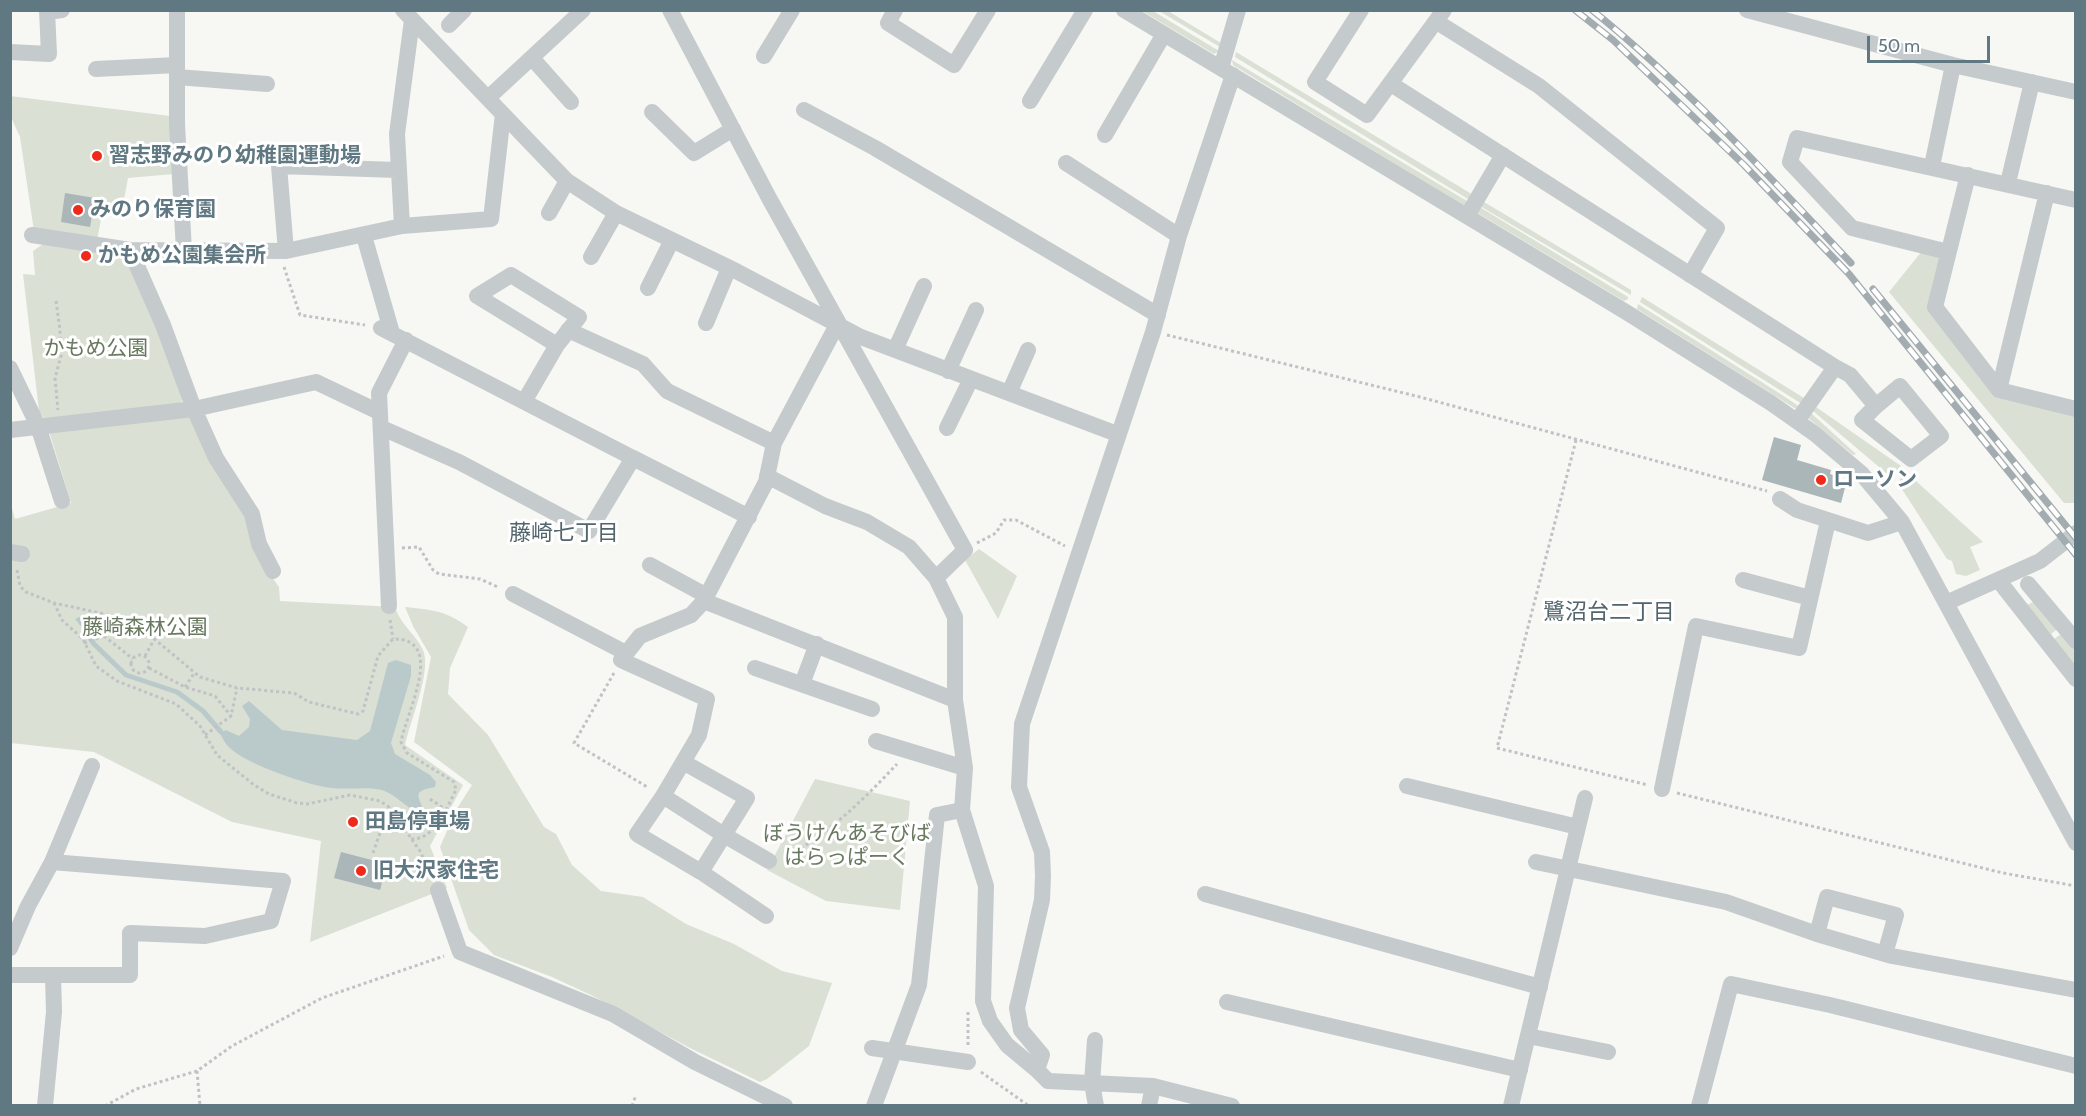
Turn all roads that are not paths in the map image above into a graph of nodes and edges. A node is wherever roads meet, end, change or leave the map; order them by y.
1 (177, 10) edge
2 (464, 10) edge
3 (584, 10) edge
4 (670, 10) edge
5 (792, 10) edge
6 (895, 10) edge
7 (988, 10) edge
8 (1085, 10) edge
9 (1124, 10) edge
10 (1238, 10) edge
11 (1361, 10) edge
12 (1747, 10) edge
13 (52, 11) edge
14 (408, 15) edge
15 (1441, 16) edge
16 (449, 25) dead end
17 (1164, 34) junction
18 (10, 52) edge
19 (764, 56) dead end
20 (532, 58) junction
21 (1953, 65) junction
22 (96, 69) dead end
23 (177, 71) junction
24 (1227, 71) junction
25 (2032, 82) junction
26 (267, 84) dead end
27 (1392, 84) junction
28 (2076, 92) edge
29 (488, 98) junction
30 (1030, 101) dead end
31 (571, 102) dead end
32 (804, 110) dead end
33 (652, 112) dead end
34 (503, 114) junction
35 (733, 129) junction
36 (1105, 135) dead end
37 (1503, 155) junction
38 (1066, 163) dead end
39 (1932, 166) junction
40 (397, 170) junction
41 (1968, 175) junction
42 (567, 181) junction
43 (2008, 183) junction
44 (2047, 193) junction
45 (2076, 200) edge
46 (549, 213) dead end
47 (616, 213) junction
48 (1467, 216) junction
49 (402, 226) junction
50 (32, 235) dead end
51 (364, 236) junction
52 (1179, 236) junction
53 (672, 240) junction
54 (130, 250) junction
55 (184, 251) junction
56 (283, 252) junction
57 (1948, 252) junction
58 (591, 257) dead end
59 (729, 268) junction
60 (1690, 275) junction
61 (924, 286) dead end
62 (648, 288) dead end
63 (976, 310) dead end
64 (1158, 315) junction
65 (706, 323) dead end
66 (838, 323) junction
67 (568, 330) junction
68 (393, 334) junction
69 (557, 345) junction
70 (895, 350) junction
71 (1028, 350) dead end
72 (1835, 367) junction
73 (10, 369) edge
74 (948, 371) junction
75 (971, 379) junction
76 (1999, 390) junction
77 (1009, 393) junction
78 (525, 400) junction
79 (1876, 406) junction
80 (194, 409) junction
81 (2076, 409) edge
82 (381, 420) junction
83 (1797, 421) junction
84 (38, 426) junction
85 (947, 428) dead end
86 (10, 430) edge
87 (1117, 434) junction
88 (774, 444) junction
89 (633, 458) junction
90 (767, 476) junction
91 (1780, 499) road end
92 (62, 501) dead end
93 (749, 517) junction
94 (1828, 521) junction
95 (1902, 522) junction
96 (2076, 533) edge
97 (650, 565) dead end
98 (273, 571) dead end
99 (936, 578) junction
100 (1743, 580) dead end
101 (1999, 581) junction
102 (513, 594) road end
103 (705, 598) junction
104 (1810, 598) junction
105 (2016, 602) junction
106 (1946, 603) junction
107 (388, 606) dead end
108 (2065, 627) junction
109 (2048, 641) junction
110 (2076, 641) edge
111 (817, 644) junction
112 (624, 657) junction
113 (754, 668) dead end
114 (2076, 680) edge
115 (801, 684) junction
116 (955, 700) junction
117 (872, 709) dead end
118 (876, 741) dead end
119 (683, 762) junction
120 (92, 766) dead end
121 (965, 768) junction
122 (1407, 786) dead end
123 (1662, 789) road end
124 (663, 796) junction
125 (1585, 798) dead end
126 (962, 810) junction
127 (1578, 827) junction
128 (724, 835) junction
129 (2076, 843) edge
130 (769, 861) road end
131 (52, 862) junction
132 (1536, 862) dead end
133 (1568, 869) junction
134 (701, 872) junction
135 (438, 890) road end
136 (1205, 894) dead end
137 (766, 916) dead end
138 (1817, 934) junction
139 (10, 948) edge
140 (1886, 954) junction
141 (10, 975) edge
142 (53, 975) junction
143 (1540, 987) junction
144 (2076, 990) edge
145 (1227, 1002) dead end
146 (1528, 1036) junction
147 (1095, 1040) dead end
148 (872, 1047) dead end
149 (895, 1051) junction
150 (1608, 1052) dead end
151 (968, 1062) dead end
152 (2076, 1066) edge
153 (1036, 1070) junction
154 (1520, 1070) junction
155 (1092, 1083) junction
156 (1153, 1086) junction
157 (45, 1106) edge
158 (785, 1106) edge
159 (874, 1106) edge
160 (1096, 1106) edge
161 (1149, 1106) edge
162 (1232, 1106) edge
163 (1511, 1106) edge
164 (1699, 1106) edge

1 - 23 street
2 - 16 street
3 - 20 street
4 - 35 street
5 - 19 street
6 - 7 street
8 - 30 street
9 - 17 street
10 - 24 street
11 - 27 street
12 - 21 street
13 - 18 street
14 - 29 street
14 - 40 street
15 - 27 street
15 - 60 street
17 - 24 street
17 - 36 street
20 - 29 street
20 - 31 street
21 - 25 street
21 - 39 street
22 - 23 street
23 - 26 street
23 - 55 street
24 - 48 street
24 - 52 street
25 - 28 street
25 - 43 street
27 - 37 street
29 - 34 street
32 - 64 street
33 - 35 street
34 - 42 street
34 - 49 street
35 - 66 street
37 - 48 street
37 - 60 street
38 - 52 street
39 - 41 street
39 - 57 street
40 - 49 street
40 - 56 street
41 - 43 street
41 - 57 street
42 - 46 street
42 - 47 street
43 - 44 street
44 - 45 street
44 - 76 street
47 - 53 street
47 - 58 street
48 - 83 street
49 - 51 street
50 - 54 street
51 - 56 street
51 - 68 street
52 - 64 street
53 - 59 street
53 - 62 street
54 - 55 street
54 - 80 street
55 - 56 street
57 - 76 street
59 - 65 street
59 - 66 street
60 - 72 street
61 - 70 street
63 - 74 street
64 - 87 street
66 - 70 street
66 - 88 street
66 - 99 street
67 - 69 street
67 - 69 street
67 - 88 street
68 - 78 street
68 - 82 street
69 - 78 street
70 - 74 street
71 - 77 street
72 - 79 street
72 - 83 street
73 - 84 street
74 - 75 street
75 - 77 street
75 - 85 street
76 - 81 street
77 - 87 street
78 - 89 street
79 - 79 street
80 - 82 street
80 - 84 street
80 - 98 street
82 - 89 street
82 - 107 street
83 - 95 street
84 - 86 street
84 - 92 street
87 - 153 street
88 - 90 street
89 - 93 street
90 - 93 street
90 - 99 street
91 - 94 street
93 - 103 street
94 - 95 street
94 - 104 street
95 - 106 street
96 - 101 street
97 - 103 street
99 - 116 street
100 - 104 street
101 - 105 street
101 - 106 street
102 - 112 street
103 - 111 street
103 - 112 street
104 - 123 street
105 - 108 street
105 - 109 street
106 - 129 street
108 - 109 street
108 - 110 street
109 - 114 street
111 - 115 street
111 - 116 street
112 - 119 street
113 - 115 street
115 - 117 street
116 - 121 street
118 - 121 street
119 - 124 street
119 - 128 street
120 - 131 street
121 - 126 street
122 - 127 street
124 - 128 street
124 - 134 street
125 - 127 street
126 - 149 street
126 - 153 street
127 - 133 street
128 - 130 street
128 - 134 street
131 - 139 street
131 - 142 street
132 - 133 street
133 - 138 street
133 - 143 street
134 - 137 street
135 - 158 street
136 - 143 street
138 - 140 street
138 - 140 street
140 - 144 street
141 - 142 street
142 - 157 street
143 - 146 street
145 - 154 street
146 - 150 street
146 - 154 street
147 - 155 street
148 - 149 street
149 - 151 street
149 - 159 street
152 - 164 street
153 - 155 street
154 - 163 street
155 - 156 street
155 - 160 street
156 - 161 street
156 - 162 street

